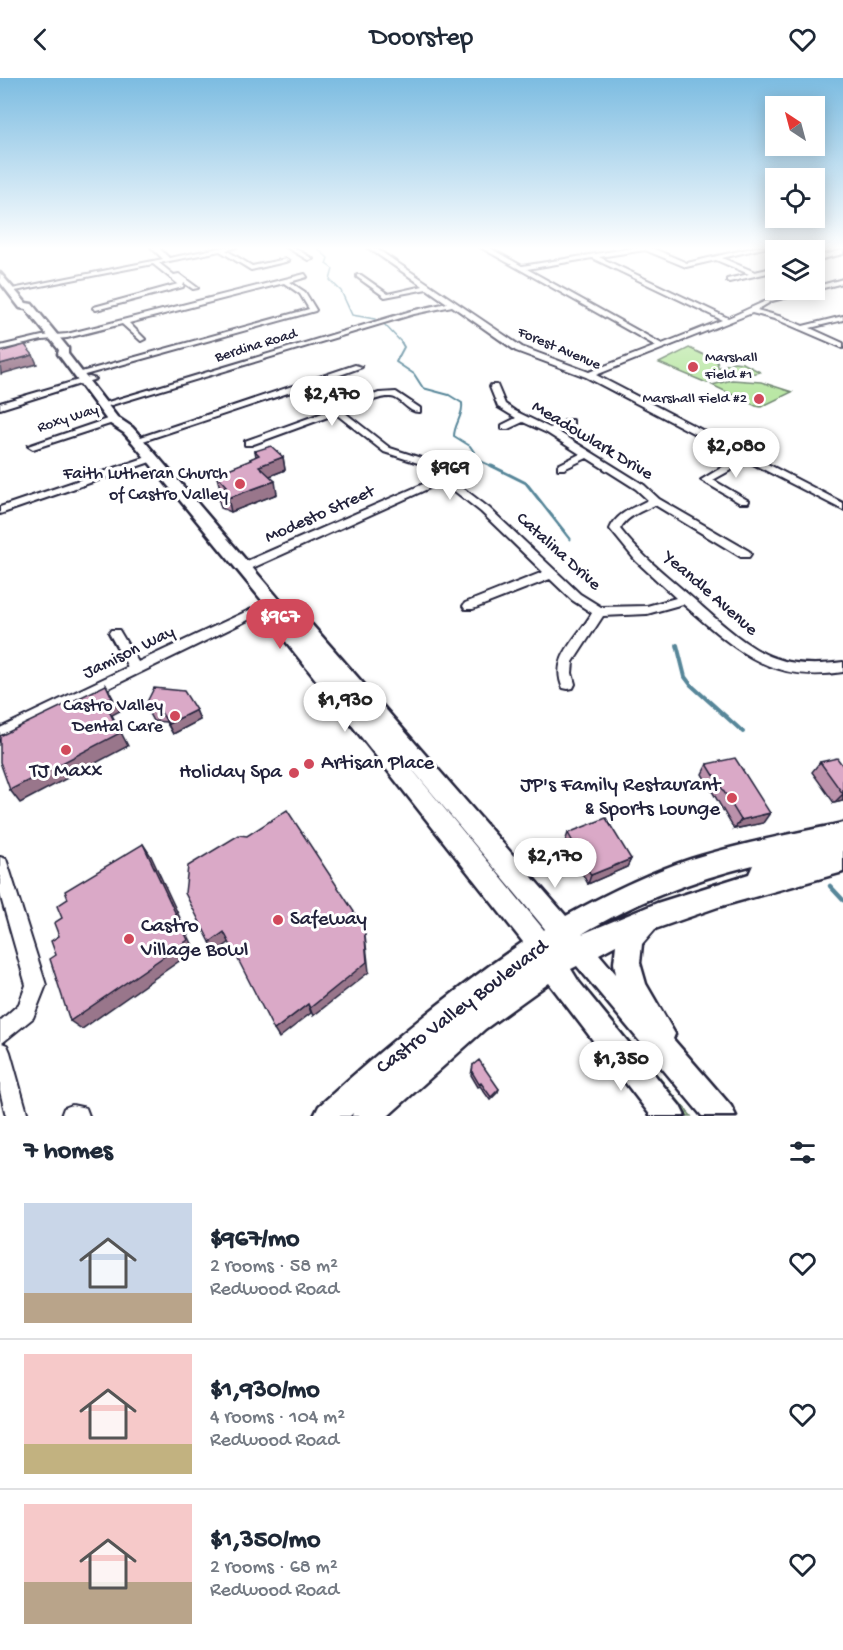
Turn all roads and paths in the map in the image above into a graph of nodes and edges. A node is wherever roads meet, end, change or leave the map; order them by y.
1 (18, 295) edge
2 (145, 295) edge
3 (229, 295) edge
4 (231, 295) edge
5 (305, 295) edge
6 (441, 295) edge
7 (571, 295) edge
8 (676, 295) edge
9 (770, 300) edge
10 (243, 302) dead end
11 (452, 303) junction
12 (185, 307) junction
13 (96, 308) dead end
14 (751, 311) junction
15 (195, 315) dead end
16 (843, 318) edge
17 (728, 320) junction
18 (831, 321) junction
19 (124, 322) junction
20 (843, 327) edge
21 (803, 328) junction
22 (54, 337) junction
23 (141, 339) dead end
24 (661, 346) junction
25 (843, 346) edge
26 (0, 348) edge
27 (358, 367) dead end
28 (589, 375) junction
29 (85, 377) junction
30 (304, 385) junction
31 (494, 387) dead end
32 (107, 404) junction
33 (0, 406) edge
34 (417, 410) dead end
35 (337, 411) junction
36 (522, 418) junction
37 (113, 420) junction
38 (570, 422) dead end
39 (506, 427) dead end
40 (550, 431) junction
41 (132, 435) junction
42 (248, 443) dead end
43 (33, 446) dead end
44 (588, 454) junction
45 (746, 457) junction
46 (153, 458) junction
47 (561, 467) dead end
48 (444, 478) junction
49 (655, 501) junction
50 (744, 501) dead end
51 (843, 507) edge
52 (0, 512) edge
53 (745, 554) dead end
54 (243, 567) junction
55 (550, 574) junction
56 (686, 599) junction
57 (273, 603) junction
58 (469, 606) dead end
59 (599, 612) junction
60 (115, 633) dead end
61 (843, 667) edge
62 (136, 670) junction
63 (568, 684) dead end
64 (0, 735) edge
65 (841, 835) edge
66 (798, 844) junction
67 (843, 861) edge
68 (0, 866) edge
69 (800, 872) junction
70 (764, 880) junction
71 (650, 919) junction
72 (559, 949) junction
73 (0, 1034) edge
74 (0, 1052) edge
75 (684, 1071) junction
76 (16, 1116) edge
77 (72, 1116) edge
78 (78, 1116) edge
79 (329, 1116) edge
80 (367, 1116) edge
81 (670, 1116) edge
82 (721, 1116) edge

1 - 22 main road
2 - 13 street
3 - 12 street
4 - 10 street
5 - 29 street
6 - 11 street, Forest Avenue
7 - 24 street
8 - 17 street
9 - 14 street
11 - 28 street, Forest Avenue
11 - 32 street, Berdina Road
12 - 15 street
12 - 19 street
14 - 17 street
14 - 21 street
16 - 18 street
17 - 24 street
18 - 20 street
18 - 21 street
19 - 22 street
19 - 23 street
21 - 25 street
22 - 26 street
22 - 29 main road
24 - 28 street
27 - 30 street
28 - 45 street, Forest Avenue
29 - 32 main road
29 - 33 street
30 - 35 street, Catalina Drive
30 - 41 street
31 - 36 street, Meadowlark Drive
32 - 37 main road
32 - 41 main road
34 - 35 street
35 - 42 street
35 - 48 street, Catalina Drive
36 - 39 street
36 - 40 street, Meadowlark Drive
37 - 41 main road
37 - 43 street, Roxy Way
38 - 40 street
40 - 44 street, Meadowlark Drive
41 - 46 main road
44 - 47 street
44 - 49 street, Meadowlark Drive
45 - 50 street
45 - 51 street, Forest Avenue
46 - 52 street
46 - 54 main road
48 - 54 street, Modesto Street
48 - 55 street, Catalina Drive
49 - 53 street, Meadowlark Drive
49 - 56 street, Yeandle Avenue
54 - 57 main road
55 - 58 street
55 - 59 street, Catalina Drive
56 - 59 street, Catalina Drive
56 - 61 street, Yeandle Avenue
57 - 62 street, Jamison Way
57 - 72 main road
59 - 63 street
60 - 62 street
62 - 64 street, Jamison Way
65 - 66 main road, Castro Valley Boulevard
65 - 69 main road
66 - 70 main road
66 - 72 main road, Castro Valley Boulevard
67 - 69 main road, Castro Valley Boulevard
68 - 73 street
69 - 70 main road, Castro Valley Boulevard
70 - 71 main road, Castro Valley Boulevard
71 - 72 main road, Castro Valley Boulevard
71 - 75 main road
72 - 75 main road
72 - 79 main road, Castro Valley Boulevard
72 - 80 main road, Castro Valley Boulevard
72 - 81 main road
74 - 76 street
75 - 82 main road
77 - 78 street

